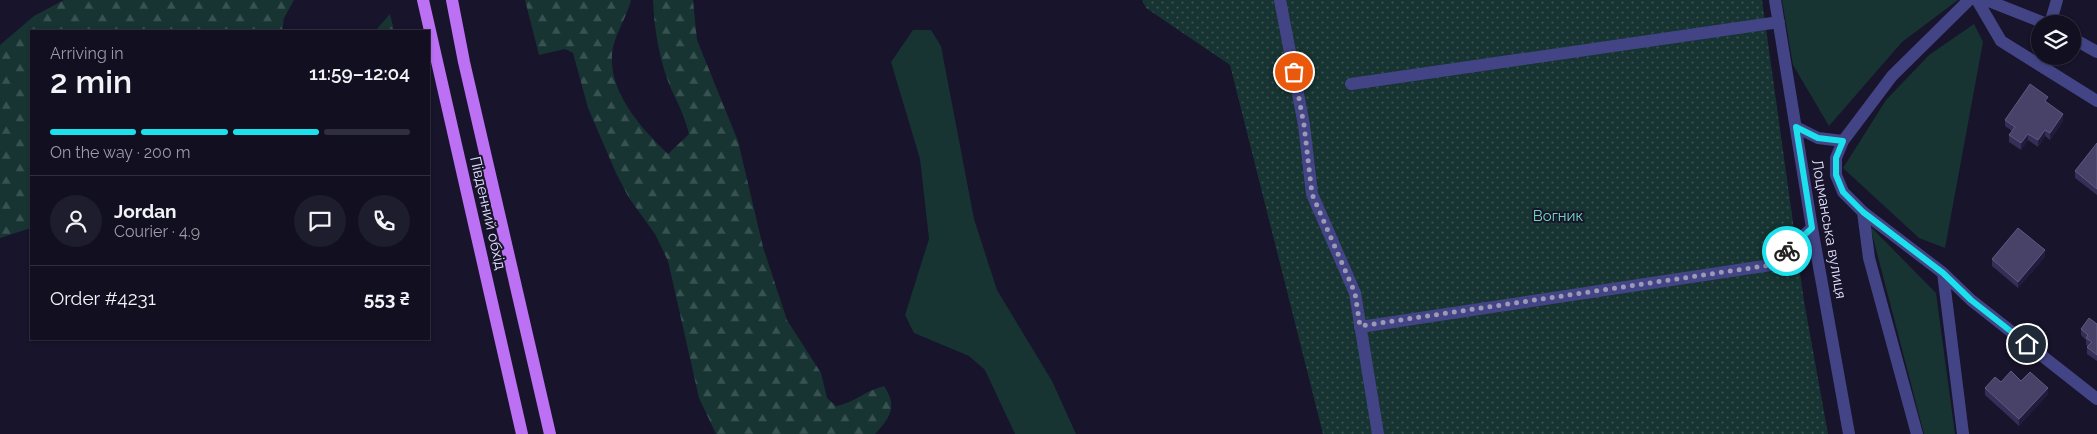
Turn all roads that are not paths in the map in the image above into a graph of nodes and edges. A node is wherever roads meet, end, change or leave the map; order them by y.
1 (424, 0) edge
2 (452, 0) edge
3 (1280, 0) edge
4 (1775, 0) edge
5 (1969, 0) edge
6 (1976, 0) edge
7 (1986, 0) edge
8 (2057, 0) edge
9 (2052, 15) edge
10 (2031, 17) edge
11 (1778, 22) junction
12 (2081, 43) edge
13 (2097, 52) edge
14 (1351, 84) dead end
15 (2097, 101) edge
16 (1796, 127) junction
17 (1843, 141) junction
18 (1863, 212) junction
19 (1812, 228) junction
20 (1943, 273) junction
21 (1360, 326) junction
22 (2097, 399) edge
23 (522, 434) edge
24 (550, 434) edge
25 (1378, 434) edge
26 (1849, 434) edge
27 (1917, 434) edge
28 (1963, 434) edge

1 - 23 main road, Південний обхід
2 - 24 main road, Південний обхід
3 - 21 street
4 - 11 street, Лоцманська вулиця
5 - 17 street
6 - 15 street
7 - 10 street
8 - 9 street
11 - 14 street
11 - 16 street, Лоцманська вулиця
12 - 13 street
16 - 17 street
16 - 19 street, Лоцманська вулиця
17 - 18 street
18 - 20 street
18 - 27 street
19 - 21 street
19 - 26 street, Лоцманська вулиця
20 - 22 street
20 - 28 street
21 - 25 street

